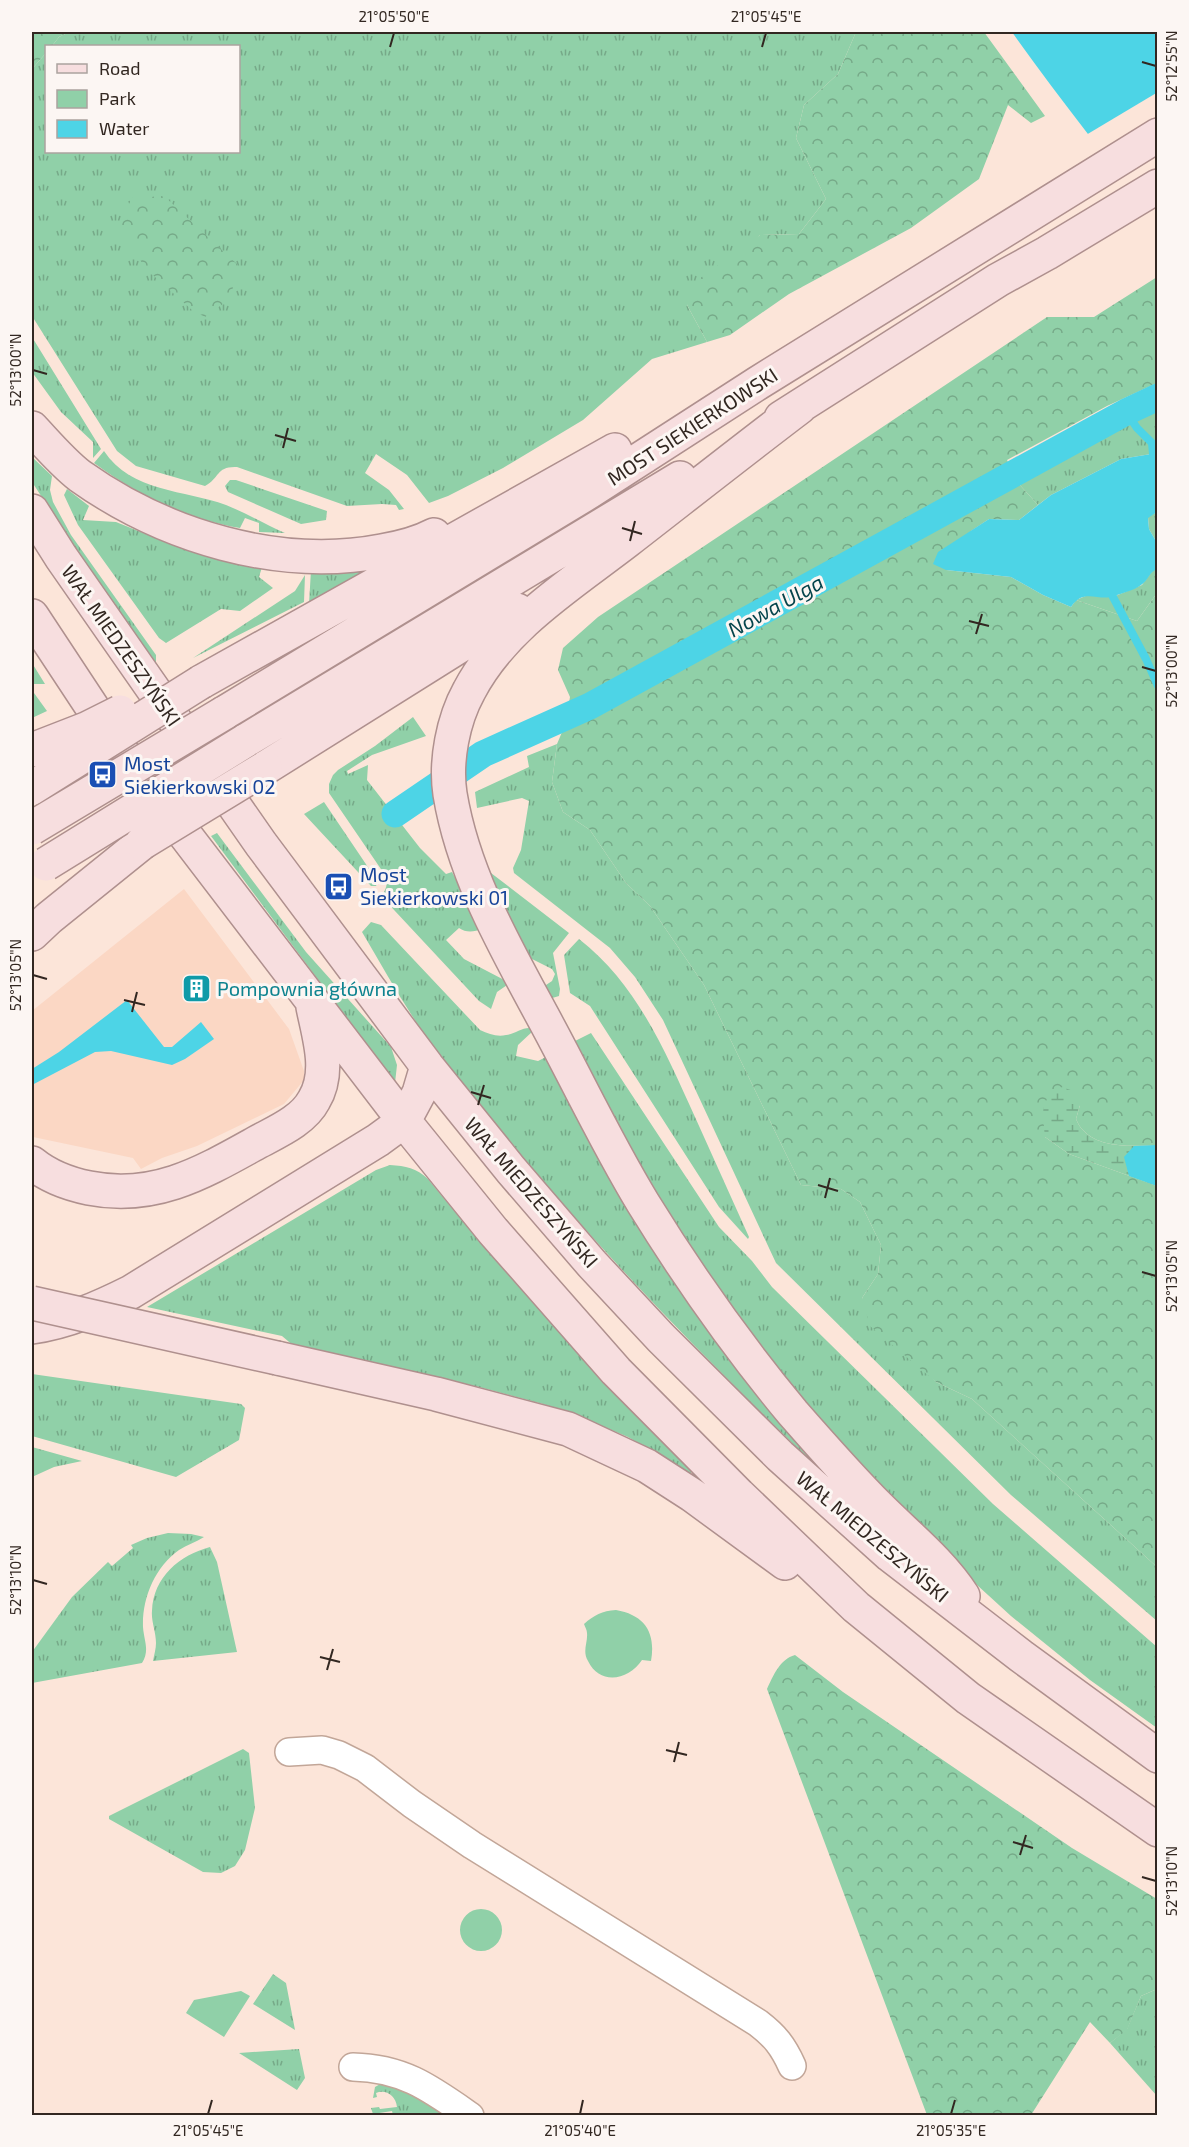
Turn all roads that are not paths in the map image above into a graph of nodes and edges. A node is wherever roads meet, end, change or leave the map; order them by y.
1 (1158, 135) edge
2 (1158, 186) edge
3 (758, 382) junction
4 (800, 406) junction
5 (32, 428) edge
6 (32, 511) edge
7 (32, 541) edge
8 (623, 544) junction
9 (61, 557) junction
10 (417, 565) junction
11 (32, 616) edge
12 (456, 631) junction
13 (208, 676) junction
14 (32, 750) edge
15 (32, 788) edge
16 (32, 828) edge
17 (54, 881) edge
18 (32, 910) edge
19 (32, 934) edge
20 (312, 999) junction
21 (427, 1066) junction
22 (404, 1121) junction
23 (32, 1163) edge
24 (32, 1303) edge
25 (32, 1327) edge
26 (856, 1607) junction
27 (983, 1627) junction
28 (289, 1752) dead end
29 (1158, 1756) edge
30 (1158, 1830) edge
31 (792, 2066) dead end
32 (353, 2067) dead end
33 (470, 2115) edge

1 - 3 main road, MOST SIEKIERKOWSKI
2 - 4 main road, MOST SIEKIERKOWSKI
3 - 10 main road
3 - 10 main road, MOST SIEKIERKOWSKI
4 - 8 main road
4 - 12 main road, MOST SIEKIERKOWSKI
5 - 10 main road
6 - 9 main road, WAŁ MIEDZESZYŃSKI
7 - 9 main road
8 - 12 main road
8 - 27 main road
9 - 21 main road, WAŁ MIEDZESZYŃSKI
10 - 13 main road
10 - 16 main road, MOST SIEKIERKOWSKI, bridge
11 - 20 main road
12 - 17 main road, MOST SIEKIERKOWSKI, bridge
12 - 17 main road, bridge
13 - 14 main road, bridge
13 - 15 main road, bridge
17 - 18 main road
17 - 19 main road
20 - 22 main road
20 - 23 main road
21 - 22 main road
21 - 27 main road, WAŁ MIEDZESZYŃSKI
22 - 25 main road
22 - 26 main road
24 - 26 main road, bridge
26 - 30 main road
27 - 29 main road, WAŁ MIEDZESZYŃSKI
28 - 31 street
32 - 33 street

